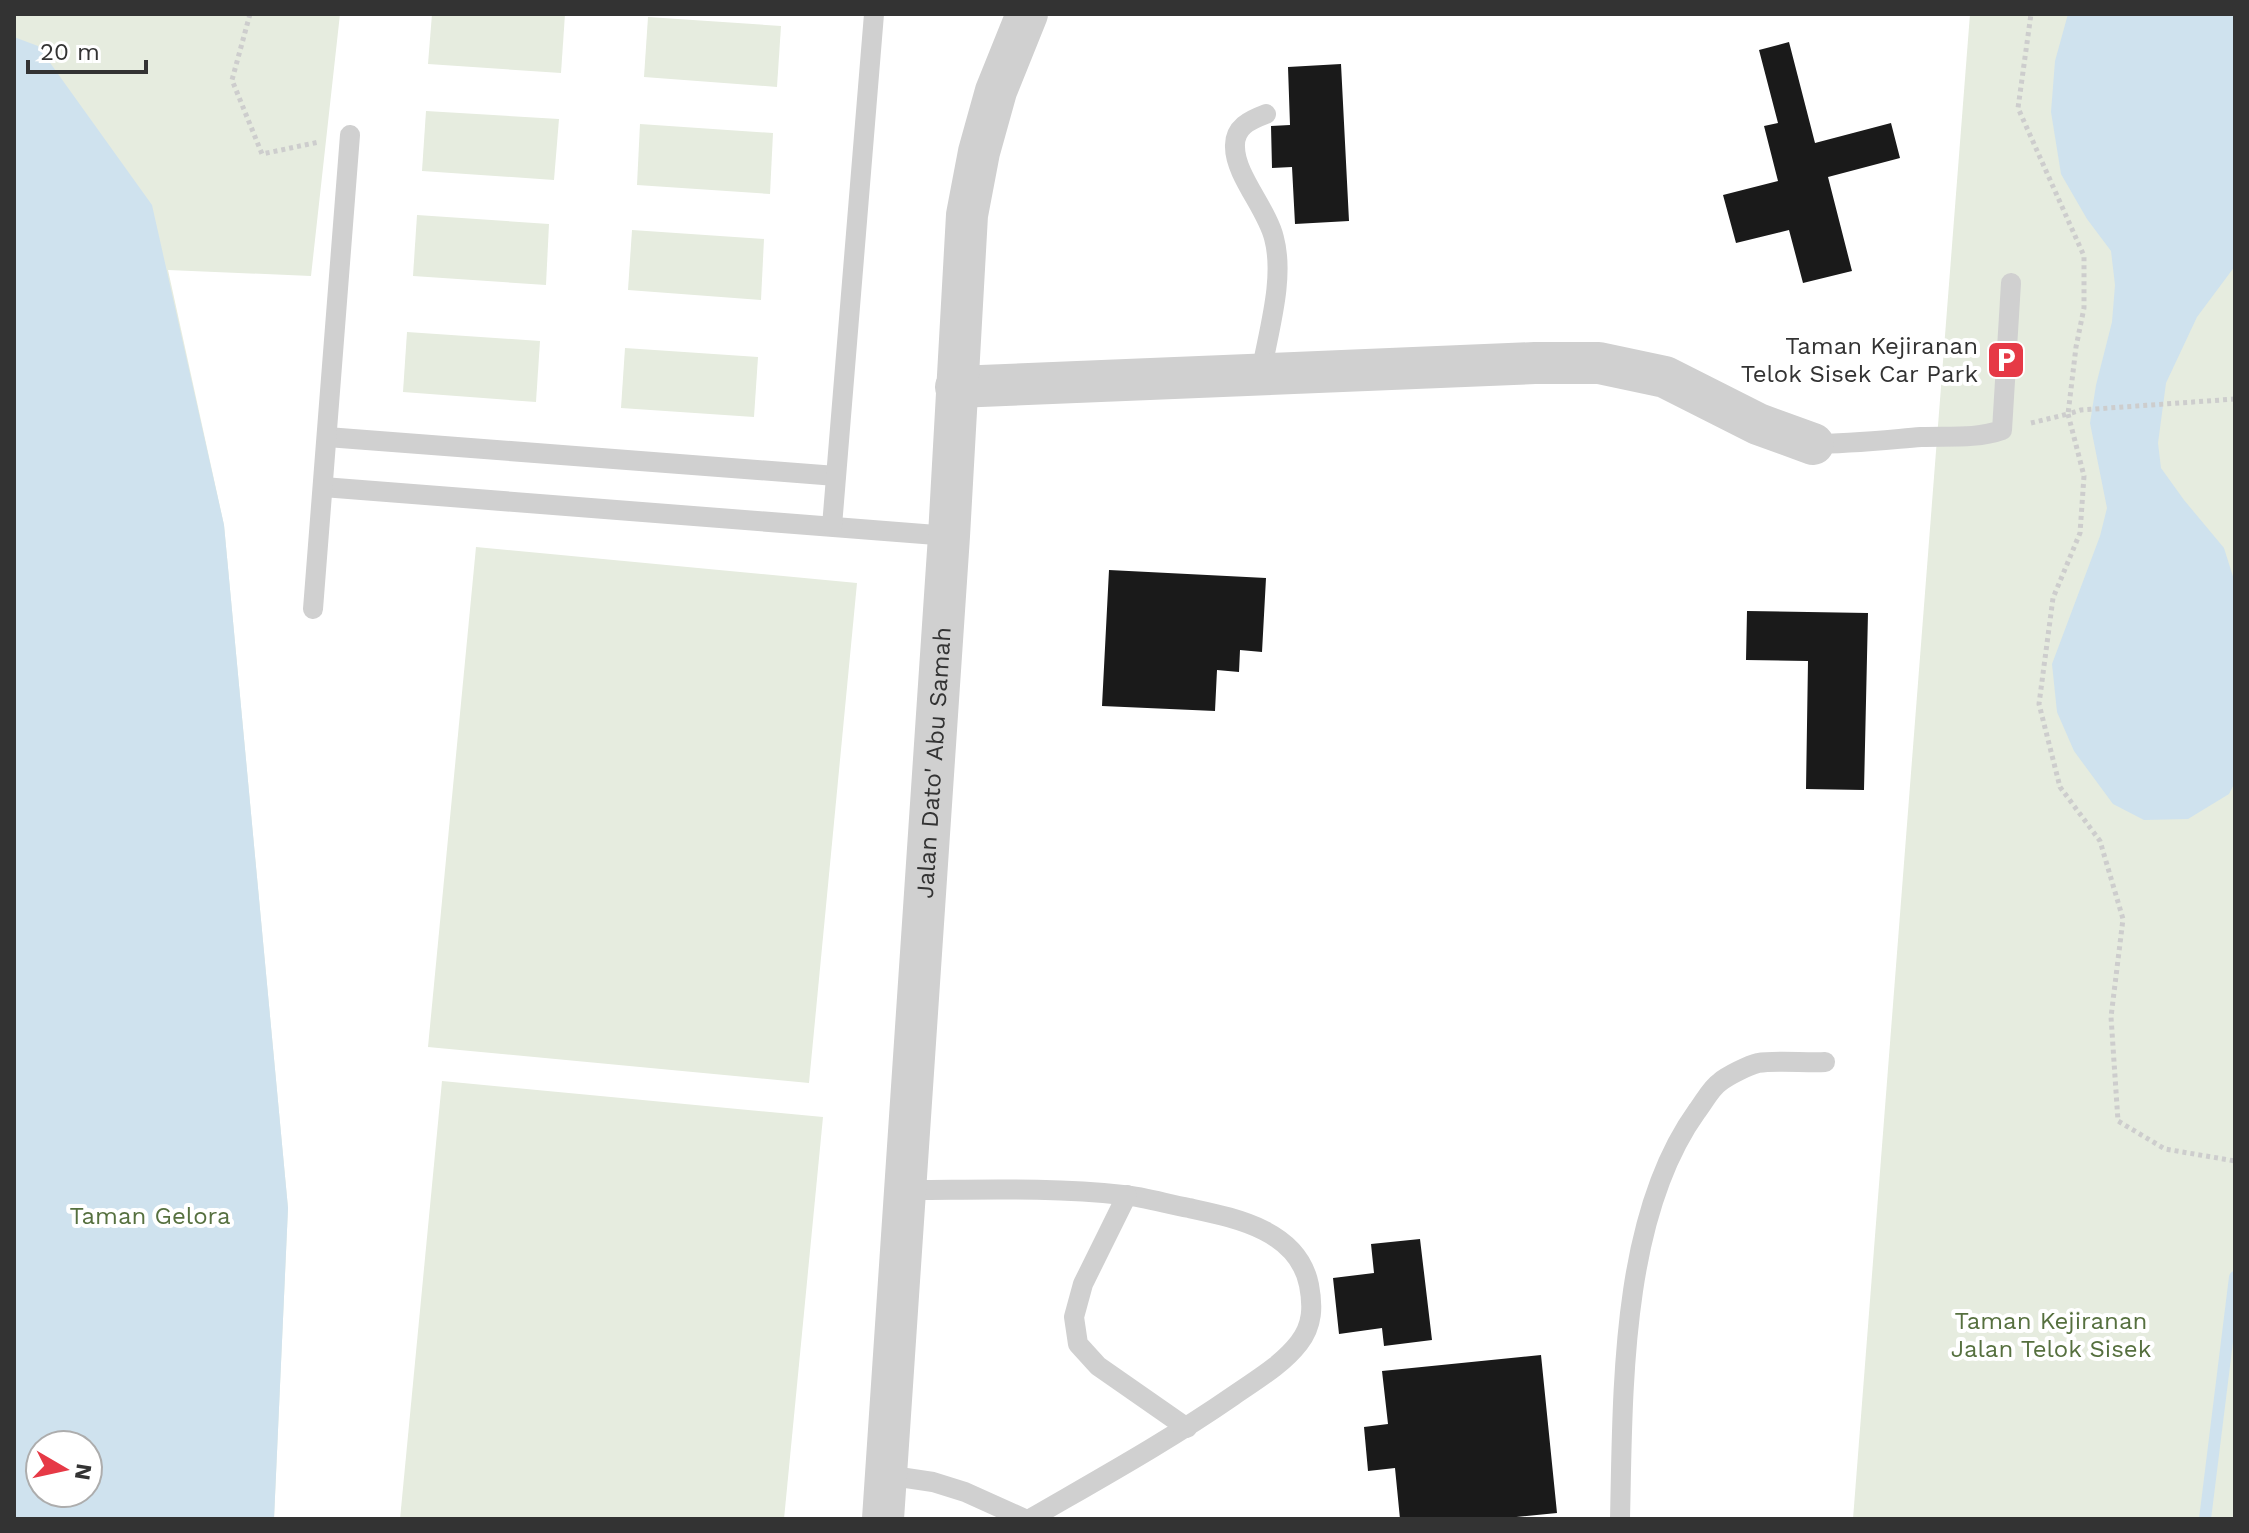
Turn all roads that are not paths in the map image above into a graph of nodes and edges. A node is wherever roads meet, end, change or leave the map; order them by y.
1 (874, 14) edge
2 (1027, 14) edge
3 (1266, 114) dead end
4 (350, 135) road end
5 (2011, 283) dead end
6 (1261, 374) junction
7 (956, 387) junction
8 (327, 437) junction
9 (1813, 444) joint
10 (836, 476) junction
11 (323, 487) junction
12 (832, 526) junction
13 (949, 536) junction
14 (313, 609) dead end
15 (1825, 1062) dead end
16 (904, 1190) junction
17 (1127, 1195) junction
18 (1187, 1428) junction
19 (886, 1475) junction
20 (883, 1519) edge
21 (1028, 1519) edge
22 (1620, 1519) edge

1 - 10 lane
2 - 7 street, Jalan Dato' Abu Samah
3 - 6 lane
4 - 8 lane
5 - 9 lane
6 - 7 street
6 - 9 street
7 - 13 street, Jalan Dato' Abu Samah
8 - 10 lane
8 - 11 lane
10 - 12 lane
11 - 12 lane
11 - 14 lane
12 - 13 lane
13 - 16 street, Jalan Dato' Abu Samah
15 - 22 lane
16 - 17 lane
16 - 19 street, Jalan Dato' Abu Samah
17 - 18 lane
17 - 18 lane
18 - 21 lane
19 - 20 street, Jalan Dato' Abu Samah
19 - 21 lane

